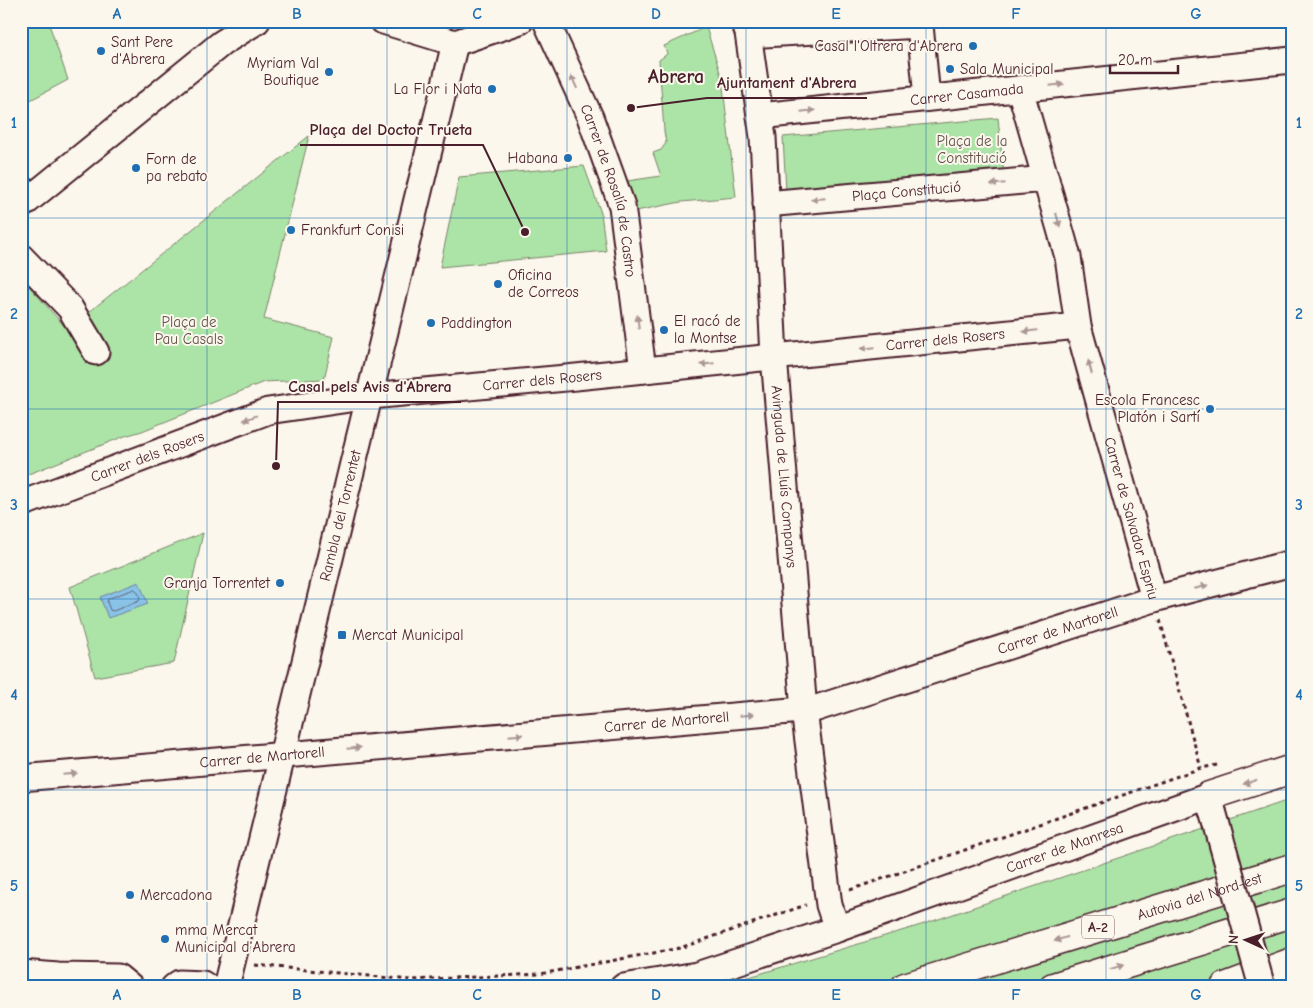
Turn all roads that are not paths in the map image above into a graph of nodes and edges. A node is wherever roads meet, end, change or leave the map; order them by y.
1 (256, 21) edge
2 (383, 21) edge
3 (520, 21) edge
4 (546, 21) edge
5 (742, 26) edge
6 (237, 28) edge
7 (455, 44) junction
8 (1292, 60) edge
9 (1020, 89) junction
10 (927, 98) junction
11 (760, 116) junction
12 (1046, 179) junction
13 (766, 204) junction
14 (21, 206) edge
15 (21, 257) edge
16 (1078, 326) junction
17 (96, 352) dead end
18 (774, 357) junction
19 (644, 370) junction
20 (370, 396) junction
21 (21, 504) edge
22 (1292, 563) edge
23 (1154, 600) junction
24 (804, 710) junction
25 (282, 754) junction
26 (1292, 769) edge
27 (21, 778) edge
28 (1208, 793) junction
29 (1292, 868) edge
30 (1292, 913) edge
31 (837, 929) junction
32 (1292, 962) edge
33 (21, 973) edge
34 (130, 987) edge
35 (174, 987) edge
36 (207, 987) edge
37 (226, 987) edge
38 (622, 987) edge
39 (905, 987) edge
40 (1053, 987) edge
41 (1225, 987) edge
42 (1262, 987) edge

1 - 6 street
2 - 7 street
3 - 7 street
19 -> 4 street, Carrer de Rosalía de Castro
5 - 10 street
5 - 11 street, Avinguda de Lluís Companys
6 - 14 street
7 - 20 street, Rambla del Torrentet
9 -> 8 street, Carrer Casamada
9 - 10 street, Carrer Casamada
9 - 12 street, Carrer de Salvador Espriu
11 -> 10 street, Carrer Casamada
11 - 13 street, Avinguda de Lluís Companys
12 -> 13 street, Plaça Constitució
12 -> 16 street, Carrer de Salvador Espriu
13 - 18 street, Avinguda de Lluís Companys
15 - 17 street
16 -> 18 street, Carrer dels Rosers
23 -> 16 street, Carrer de Salvador Espriu
18 -> 19 street, Carrer dels Rosers
18 - 24 street, Avinguda de Lluís Companys
19 - 20 street, Carrer dels Rosers
20 -> 21 street, Carrer dels Rosers
20 - 25 street, Rambla del Torrentet
23 -> 22 street, Carrer de Martorell
23 - 24 street, Carrer de Martorell
25 -> 24 street, Carrer de Martorell
24 - 31 street, Avinguda de Lluís Companys
27 -> 25 street, Carrer de Martorell
25 - 37 street, Rambla del Torrentet
26 -> 28 main road, Carrer de Manresa
28 - 31 street, Carrer de Manresa
28 - 42 street, bridge
29 -> 39 main road, Autovia del Nord-est / A-2
40 -> 30 main road
31 - 38 street, Carrer de Manresa
32 - 41 main road
33 - 34 street
35 - 36 street

